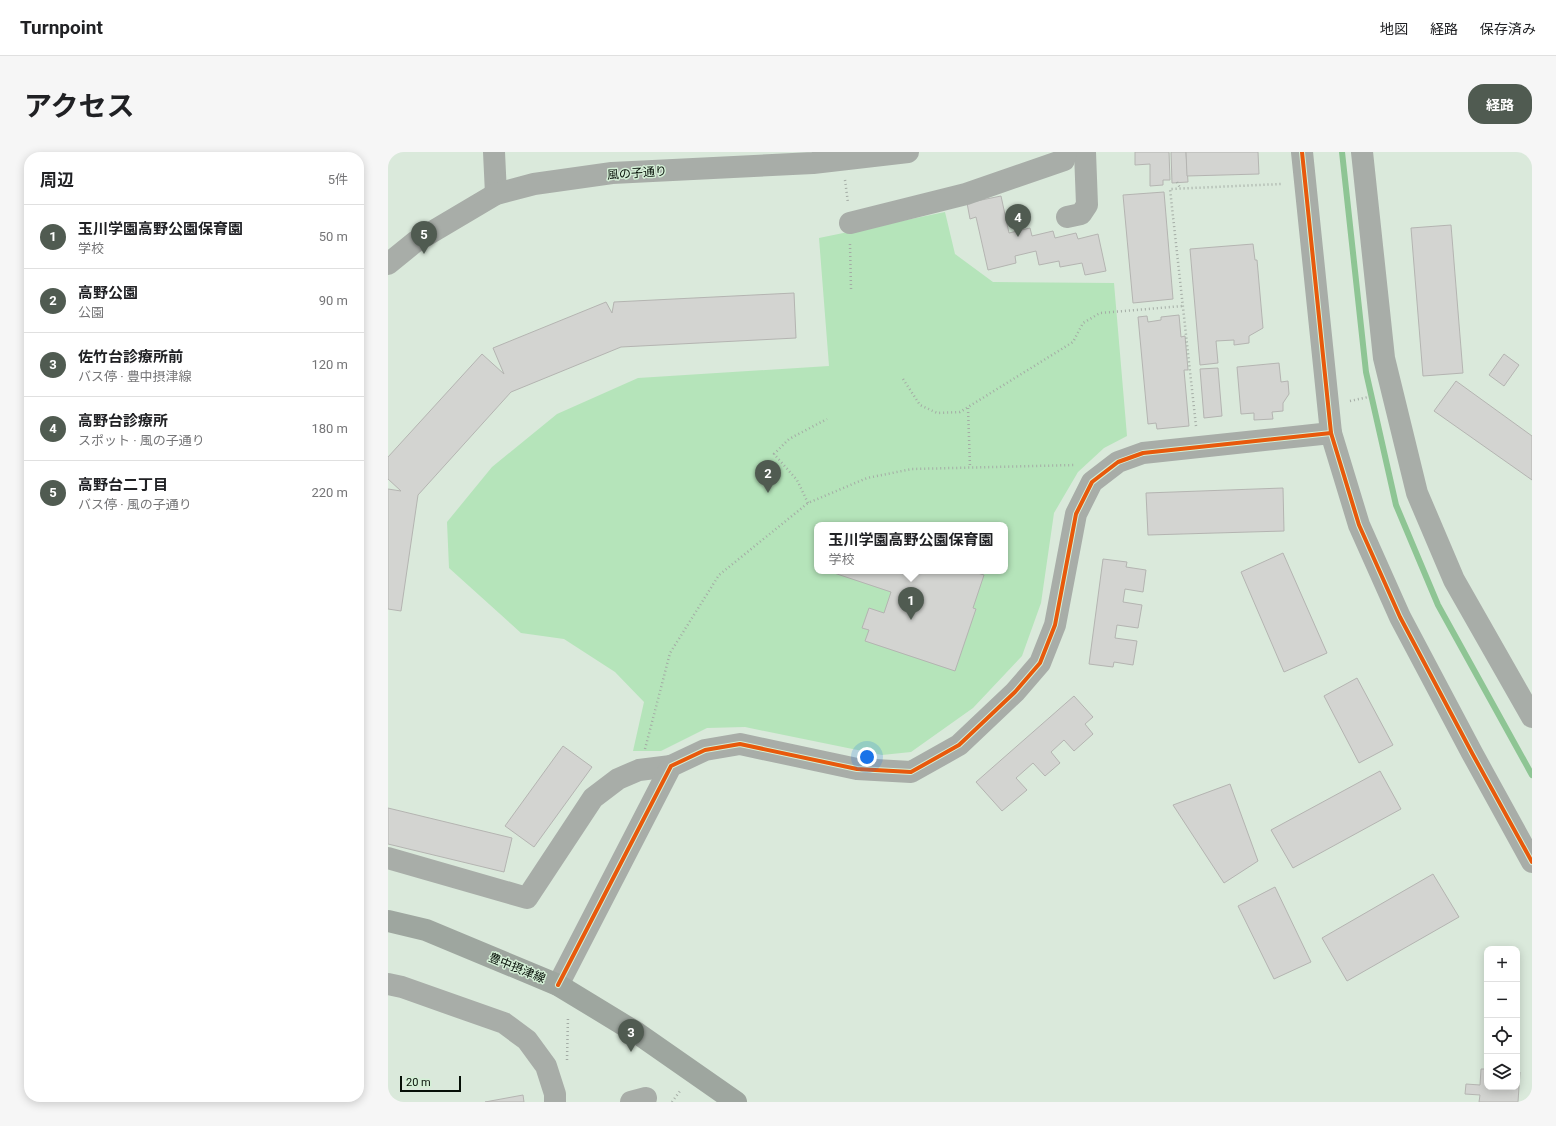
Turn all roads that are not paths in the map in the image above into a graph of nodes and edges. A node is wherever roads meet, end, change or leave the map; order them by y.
1 (494, 152) edge
2 (908, 152) edge
3 (1066, 152) edge
4 (1085, 152) edge
5 (1302, 152) edge
6 (1362, 152) edge
7 (496, 194) junction
8 (1067, 217) dead end
9 (850, 223) road end
10 (388, 264) edge
11 (1331, 433) junction
12 (1532, 717) edge
13 (671, 766) junction
14 (388, 858) edge
15 (1532, 862) edge
16 (388, 921) edge
17 (388, 984) edge
18 (558, 985) junction
19 (555, 1102) edge
20 (736, 1102) edge

1 - 7 street
2 - 7 street, 風の子通り
3 - 9 street
4 - 8 street
5 - 11 street
6 - 12 street
7 - 10 street, 風の子通り
11 - 13 street
11 - 15 street
13 - 14 street
13 - 18 street
16 - 18 main road, 豊中摂津線
17 - 19 street
18 - 20 main road, 豊中摂津線

